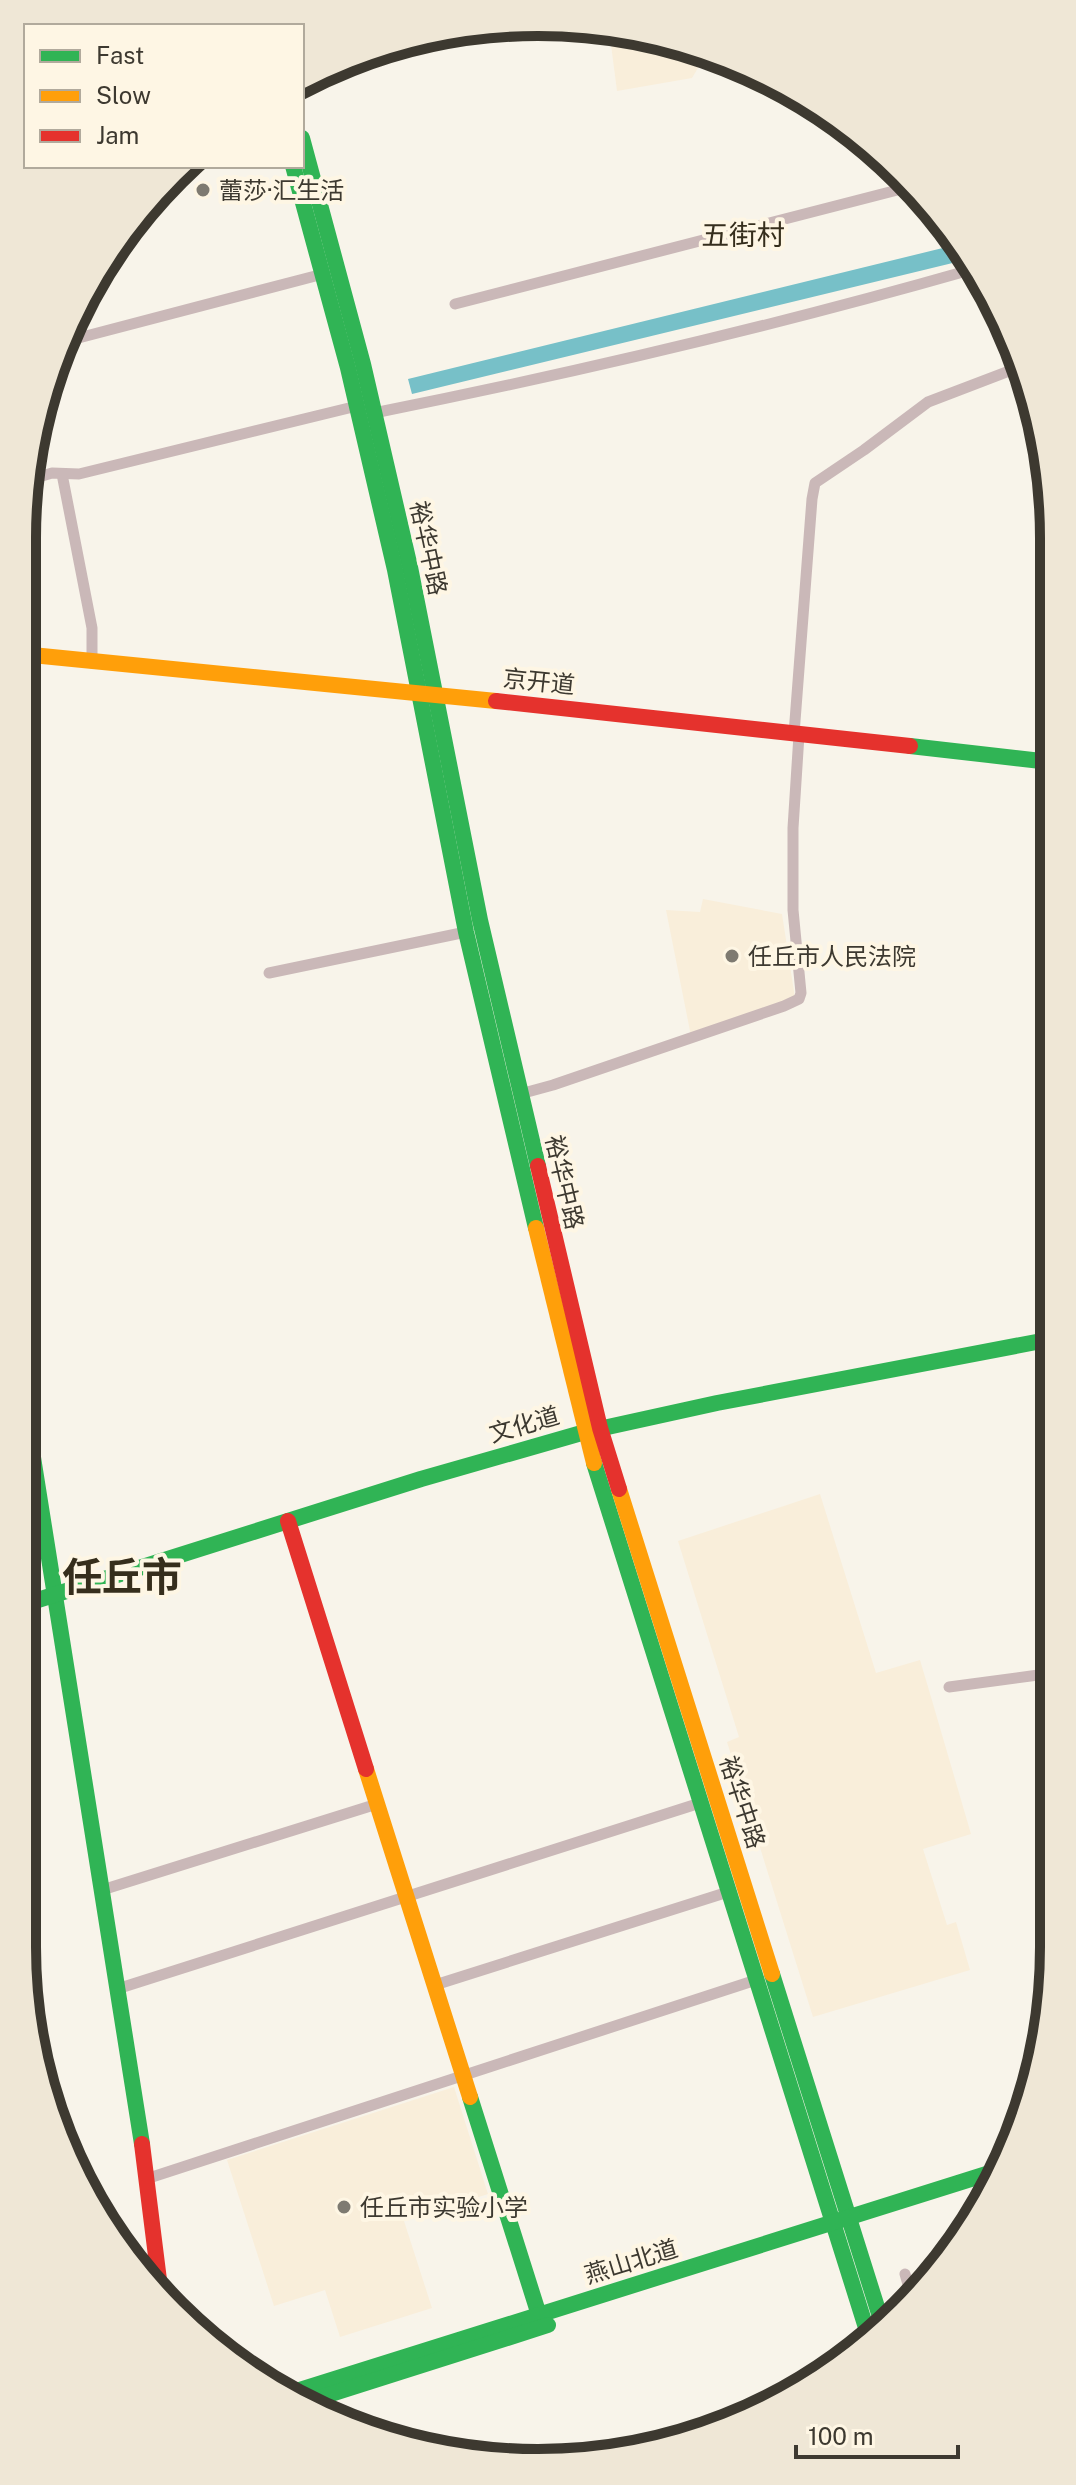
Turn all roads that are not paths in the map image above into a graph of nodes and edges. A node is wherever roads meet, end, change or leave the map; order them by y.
1 (304, 146) edge
2 (294, 168) edge
3 (899, 190) edge
4 (963, 272) edge
5 (323, 274) junction
6 (455, 304) dead end
7 (78, 338) edge
8 (1011, 370) edge
9 (357, 406) junction
10 (374, 413) junction
11 (62, 474) junction
12 (40, 477) edge
13 (36, 656) edge
14 (92, 663) junction
15 (427, 694) junction
16 (796, 735) junction
17 (1040, 761) edge
18 (466, 932) junction
19 (269, 973) dead end
20 (520, 1094) junction
21 (1040, 1341) edge
22 (592, 1430) junction
23 (36, 1479) edge
24 (288, 1521) junction
25 (55, 1595) junction
26 (36, 1601) edge
27 (1040, 1675) edge
28 (949, 1687) dead end
29 (700, 1803) junction
30 (377, 1804) junction
31 (102, 1890) junction
32 (728, 1892) junction
33 (407, 1896) junction
34 (756, 1980) junction
35 (435, 1985) junction
36 (117, 1989) junction
37 (464, 2076) junction
38 (985, 2175) edge
39 (146, 2179) junction
40 (977, 2190) edge
41 (843, 2226) junction
42 (155, 2271) edge
43 (905, 2274) dead end
44 (908, 2285) edge
45 (539, 2315) junction
46 (879, 2315) edge
47 (866, 2326) edge
48 (302, 2390) edge
49 (318, 2398) edge

1 - 10 main road, 裕华中路
2 - 5 main road, 裕华中路
3 - 6 street
4 - 10 street
5 - 7 street
5 - 9 main road, 裕华中路
8 - 16 street
9 - 11 street
9 - 15 main road, 裕华中路
10 - 15 main road, 裕华中路
11 - 12 street
11 - 14 street
13 - 14 main road, 京开道
14 - 15 main road, 京开道
15 - 16 main road, 京开道
15 - 18 main road, 裕华中路
15 - 20 main road, 裕华中路
16 - 17 main road, 京开道
16 - 20 street
18 - 19 street
18 - 22 main road, 裕华中路
20 - 22 main road, 裕华中路
21 - 22 main road, 文化道
22 - 24 main road, 文化道
22 - 29 main road, 裕华中路
22 - 41 main road, 裕华中路
23 - 25 main road
24 - 25 main road, 文化道
24 - 30 main road
25 - 26 main road, 文化道
25 - 31 main road
27 - 28 street
29 - 32 main road, 裕华中路
29 - 33 street
30 - 31 street
30 - 33 main road
31 - 36 main road
32 - 34 main road, 裕华中路
32 - 35 street
33 - 35 main road
33 - 36 street
34 - 37 street
34 - 41 main road, 裕华中路
35 - 37 main road
36 - 39 main road
37 - 39 street
37 - 45 main road
38 - 41 main road, 燕山北道
39 - 42 main road
40 - 41 main road, 燕山北道
41 - 45 main road, 燕山北道
41 - 46 main road
41 - 47 main road
41 - 49 main road, 燕山北道
43 - 44 street
45 - 48 main road, 燕山北道

